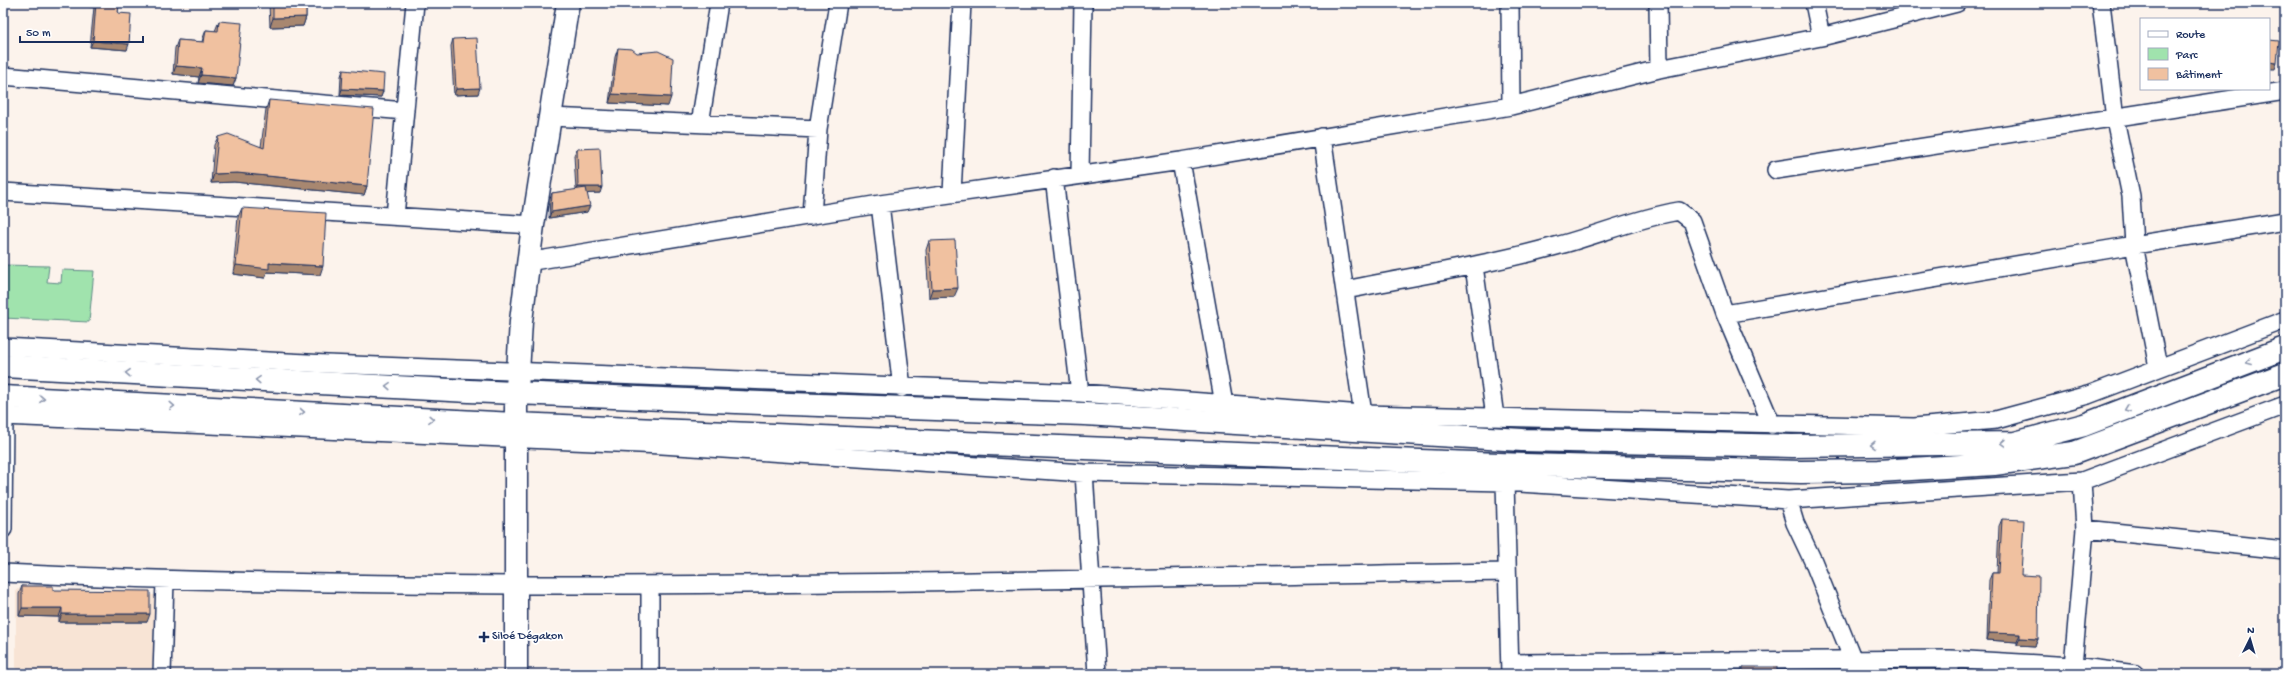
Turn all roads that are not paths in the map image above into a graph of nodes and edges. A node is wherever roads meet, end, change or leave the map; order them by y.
1 (415, 3) edge
2 (568, 3) edge
3 (719, 3) edge
4 (838, 3) edge
5 (962, 3) edge
6 (1083, 3) edge
7 (1510, 3) edge
8 (1658, 3) edge
9 (1814, 3) edge
10 (2101, 3) edge
11 (1946, 4) edge
12 (1821, 37) junction
13 (1659, 69) junction
14 (3, 76) edge
15 (2285, 91) edge
16 (1511, 106) junction
17 (405, 110) junction
18 (550, 117) junction
19 (2115, 119) junction
20 (700, 124) junction
21 (818, 130) junction
22 (1322, 137) junction
23 (1181, 161) junction
24 (1776, 170) dead end
25 (1080, 174) junction
26 (1054, 178) junction
27 (3, 192) edge
28 (952, 193) junction
29 (880, 204) junction
30 (395, 216) junction
31 (812, 216) junction
32 (2285, 221) edge
33 (533, 225) junction
34 (2134, 245) junction
35 (528, 262) junction
36 (1474, 266) junction
37 (1345, 290) junction
38 (1725, 314) junction
39 (2285, 320) edge
40 (3, 347) edge
41 (2285, 348) edge
42 (3, 366) edge
43 (2158, 367) junction
44 (2285, 374) edge
45 (517, 381) junction
46 (902, 388) junction
47 (1080, 393) junction
48 (1224, 404) junction
49 (2285, 405) edge
50 (3, 410) edge
51 (1363, 414) junction
52 (1494, 417) junction
53 (1772, 425) junction
54 (516, 431) junction
55 (1084, 473) junction
56 (2082, 481) junction
57 (1505, 482) junction
58 (1788, 500) junction
59 (3, 529) edge
60 (2085, 529) junction
61 (2285, 550) edge
62 (1507, 572) junction
63 (3, 573) edge
64 (1089, 577) junction
65 (165, 581) junction
66 (517, 585) junction
67 (650, 585) junction
68 (1853, 660) junction
69 (1950, 666) edge
70 (2073, 666) junction
71 (1510, 669) edge
72 (162, 674) edge
73 (516, 674) edge
74 (650, 674) edge
75 (1097, 674) edge
76 (2136, 674) edge

1 - 17 street
2 - 18 street
3 - 20 street
4 - 21 street
5 - 28 street
6 - 25 street
7 - 16 street
8 - 13 street
9 - 12 street
10 - 19 street
11 - 12 street
12 - 13 street
13 - 16 street
14 - 17 street
15 - 19 street
16 - 22 street
17 - 30 street
18 - 20 street
18 - 33 street
19 - 24 street
19 - 34 street
20 - 21 street
21 - 31 street
22 - 23 street
22 - 37 street
23 - 25 street
23 - 48 street
25 - 26 street
26 - 28 street
26 - 47 street
27 - 30 street
28 - 29 street
29 - 31 street
29 - 46 street
30 - 33 street
31 - 35 street
32 - 34 street
33 - 35 street
34 - 38 street
34 - 43 street
35 - 45 street
36 - 37 street
36 - 38 street
36 - 52 street
37 - 51 street
38 - 53 street
39 - 43 street
40 - 45 street
41 -> 45 street
45 -> 42 street
43 - 53 street
44 - 54 street
45 - 46 street
45 - 54 street
46 - 47 street
47 - 48 street
48 - 51 street
49 - 56 street
50 - 54 street
50 - 59 street
51 - 52 street
52 - 53 street
54 - 55 street
54 - 66 street
55 - 57 street
55 - 64 street
56 - 58 street
56 - 60 street
57 - 58 street
57 - 62 street
58 - 68 street
60 - 61 street
60 - 70 street
62 - 64 street
62 - 71 street
63 - 65 street
64 - 67 street
64 - 75 street
65 - 66 street
65 - 72 street
66 - 67 street
66 - 73 street
67 - 74 street
68 - 69 street
68 - 71 street
69 - 70 street
70 - 76 street

